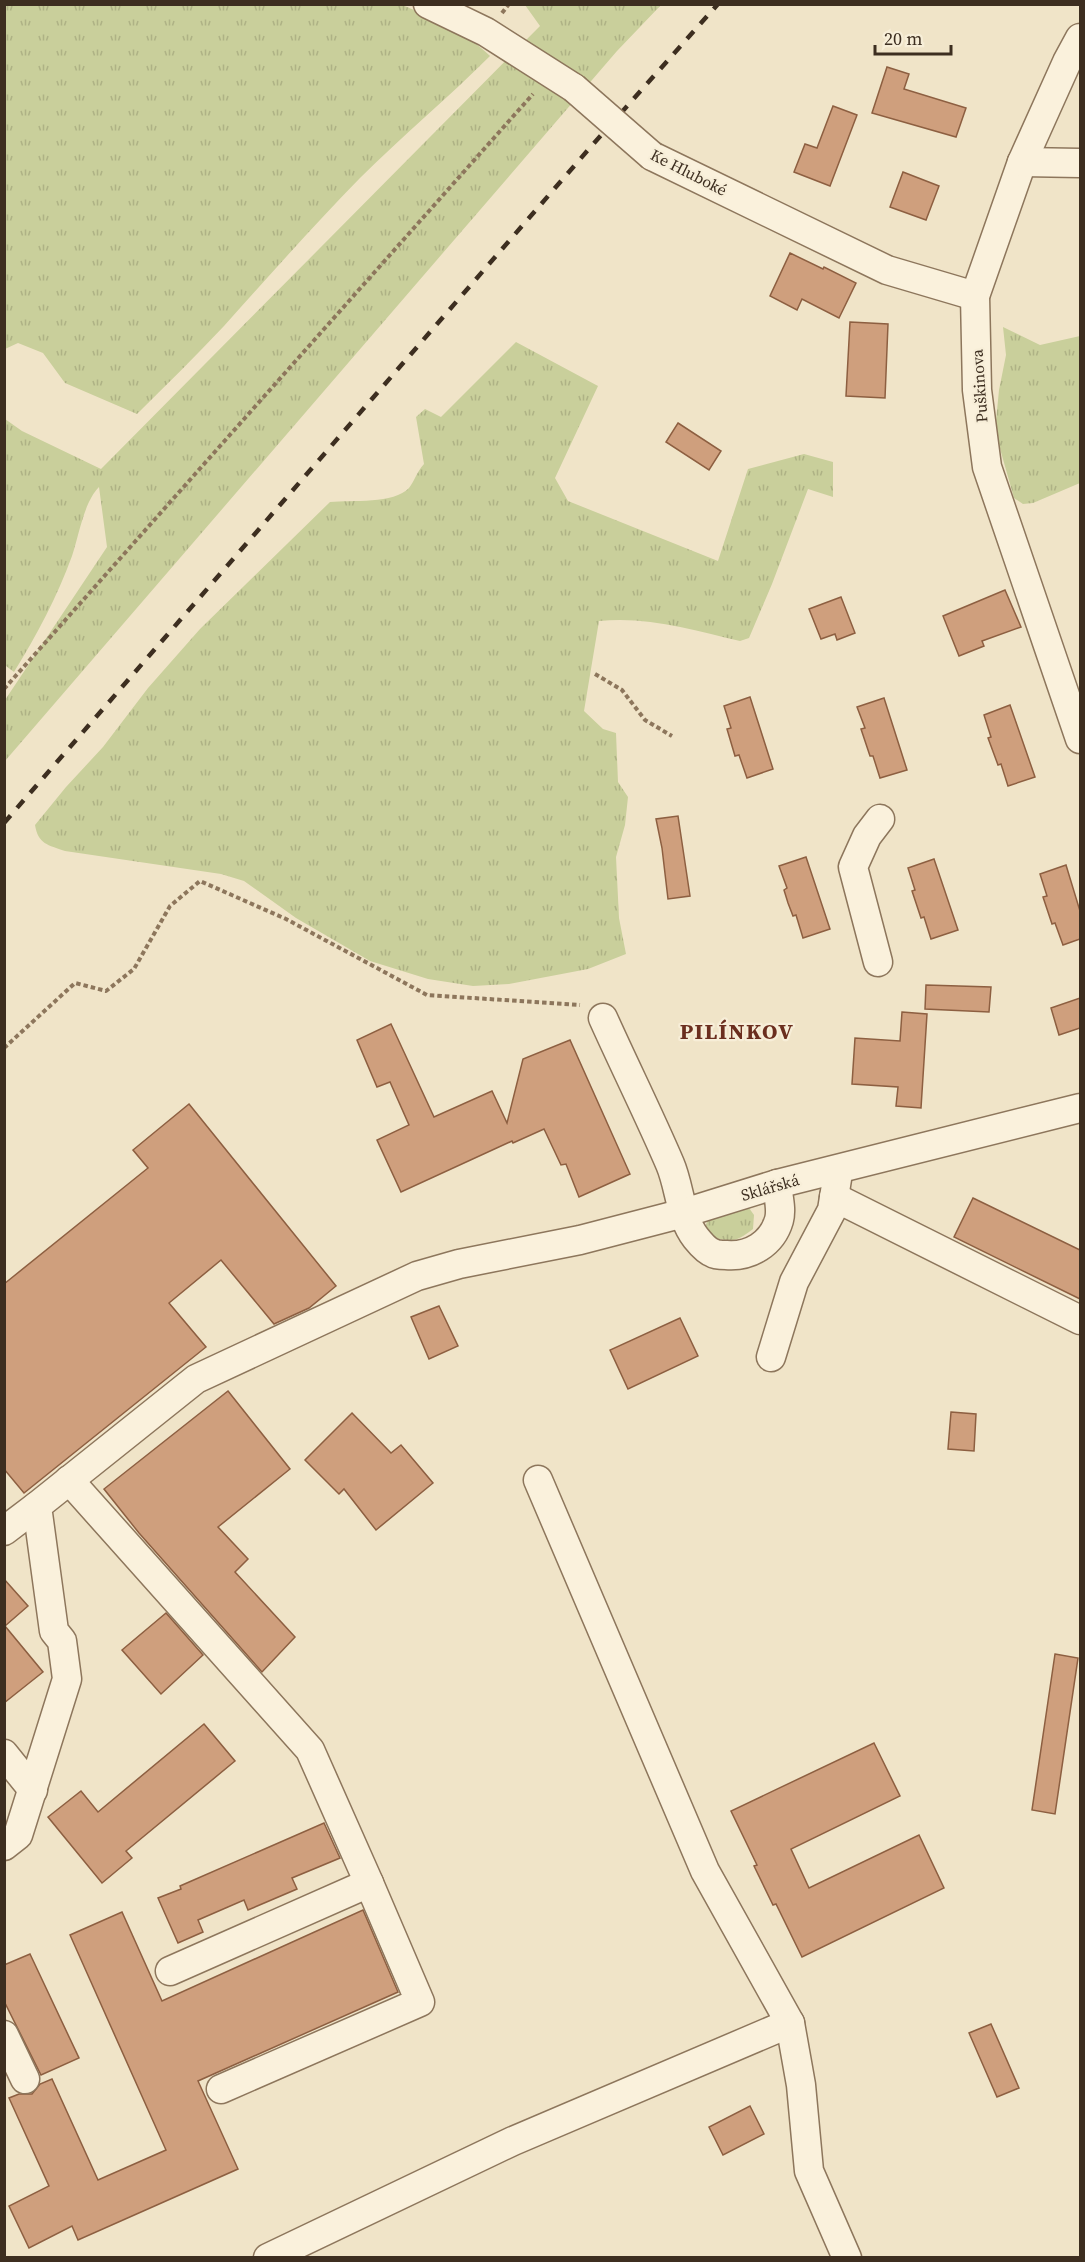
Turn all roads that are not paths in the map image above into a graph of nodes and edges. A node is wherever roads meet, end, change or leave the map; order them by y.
1 (428, 4) edge
2 (1080, 38) edge
3 (1022, 162) junction
4 (1080, 163) edge
5 (975, 296) junction
6 (1080, 740) edge
7 (880, 819) dead end
8 (878, 962) dead end
9 (603, 1018) road end
10 (1080, 1108) edge
11 (839, 1168) junction
12 (777, 1184) junction
13 (834, 1197) junction
14 (684, 1212) junction
15 (1080, 1320) edge
16 (771, 1357) dead end
17 (69, 1480) junction
18 (538, 1480) dead end
19 (37, 1506) junction
20 (4, 1532) edge
21 (4, 1754) edge
22 (33, 1790) junction
23 (4, 1846) edge
24 (369, 1883) junction
25 (170, 1971) dead end
26 (790, 2024) junction
27 (4, 2036) edge
28 (25, 2079) dead end
29 (221, 2089) dead end
30 (268, 2258) edge
31 (847, 2258) edge

1 - 5 street, Ke Hluboké, bridge
2 - 3 street, Puškinova
3 - 4 street
3 - 5 street, Puškinova
5 - 6 street, Puškinova
7 - 8 street
9 - 14 street
10 - 11 street, Sklářská
11 - 12 street, Sklářská
11 - 13 street
12 - 14 street, Sklářská
12 - 14 street
13 - 15 street
13 - 16 street
14 - 17 street, Sklářská
17 - 19 street, Sklářská
17 - 24 street
18 - 26 street
19 - 20 street, Sklářská
19 - 22 street
21 - 22 street
22 - 23 street
24 - 25 street
24 - 29 street
26 - 30 street
26 - 31 street
27 - 28 street

